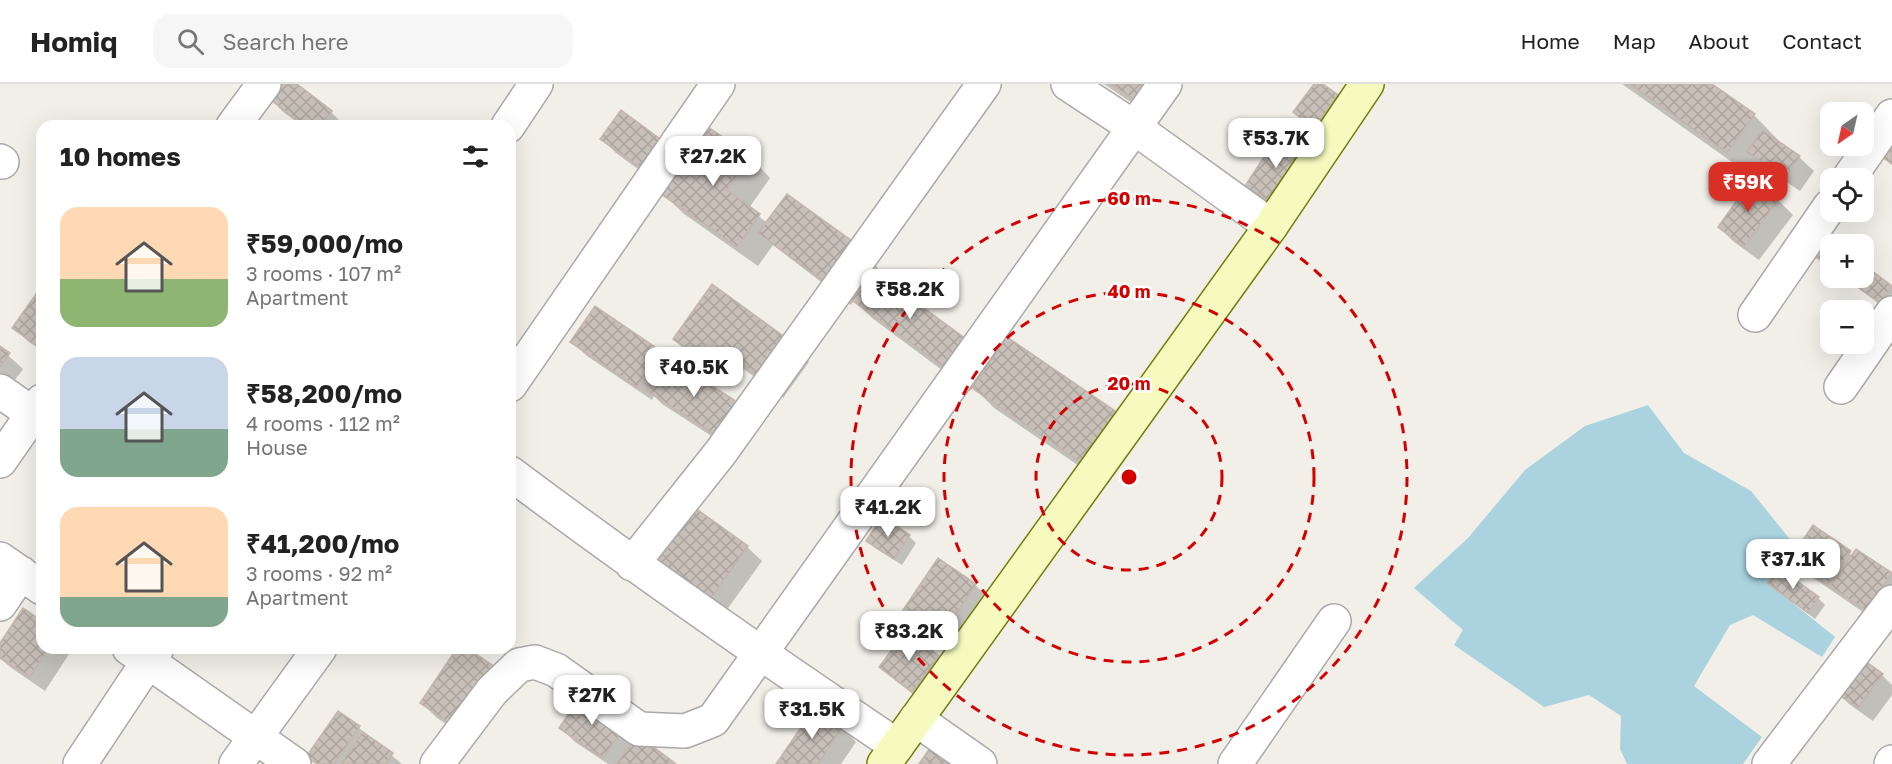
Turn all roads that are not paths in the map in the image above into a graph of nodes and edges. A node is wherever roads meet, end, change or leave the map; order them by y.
1 (264, 84) edge
2 (536, 84) edge
3 (718, 84) edge
4 (984, 84) edge
5 (1068, 84) edge
6 (1165, 84) edge
7 (1367, 84) edge
8 (1892, 116) edge
9 (237, 120) edge
10 (512, 120) edge
11 (1135, 128) junction
12 (1856, 168) edge
13 (1820, 221) edge
14 (1271, 226) junction
15 (1892, 313) edge
16 (1755, 315) dead end
17 (516, 376) edge
18 (1841, 387) dead end
19 (0, 391) edge
20 (36, 407) edge
21 (36, 411) edge
22 (0, 461) edge
23 (516, 477) edge
24 (632, 564) junction
25 (21, 573) edge
26 (1892, 602) edge
27 (0, 603) edge
28 (1334, 621) dead end
29 (143, 654) edge
30 (147, 654) edge
31 (316, 654) edge
32 (760, 654) junction
33 (916, 719) junction
34 (255, 736) junction
35 (891, 755) edge
36 (80, 764) edge
37 (236, 764) edge
38 (294, 764) edge
39 (437, 764) edge
40 (980, 764) edge
41 (1235, 764) edge
42 (1769, 764) edge

1 - 9 street
2 - 10 street
3 - 17 street
4 - 24 street
5 - 11 street
6 - 11 street
7 - 14 street
8 - 12 street
11 - 14 street
11 - 32 street
13 - 16 street
14 - 33 street
15 - 18 street
19 - 20 street
21 - 22 street
23 - 24 street
24 - 32 street
25 - 27 street
26 - 42 street
28 - 41 street
29 - 36 street
30 - 34 street
31 - 34 street
32 - 35 street
32 - 39 street
33 - 35 street
33 - 40 street
34 - 37 street
34 - 38 street

